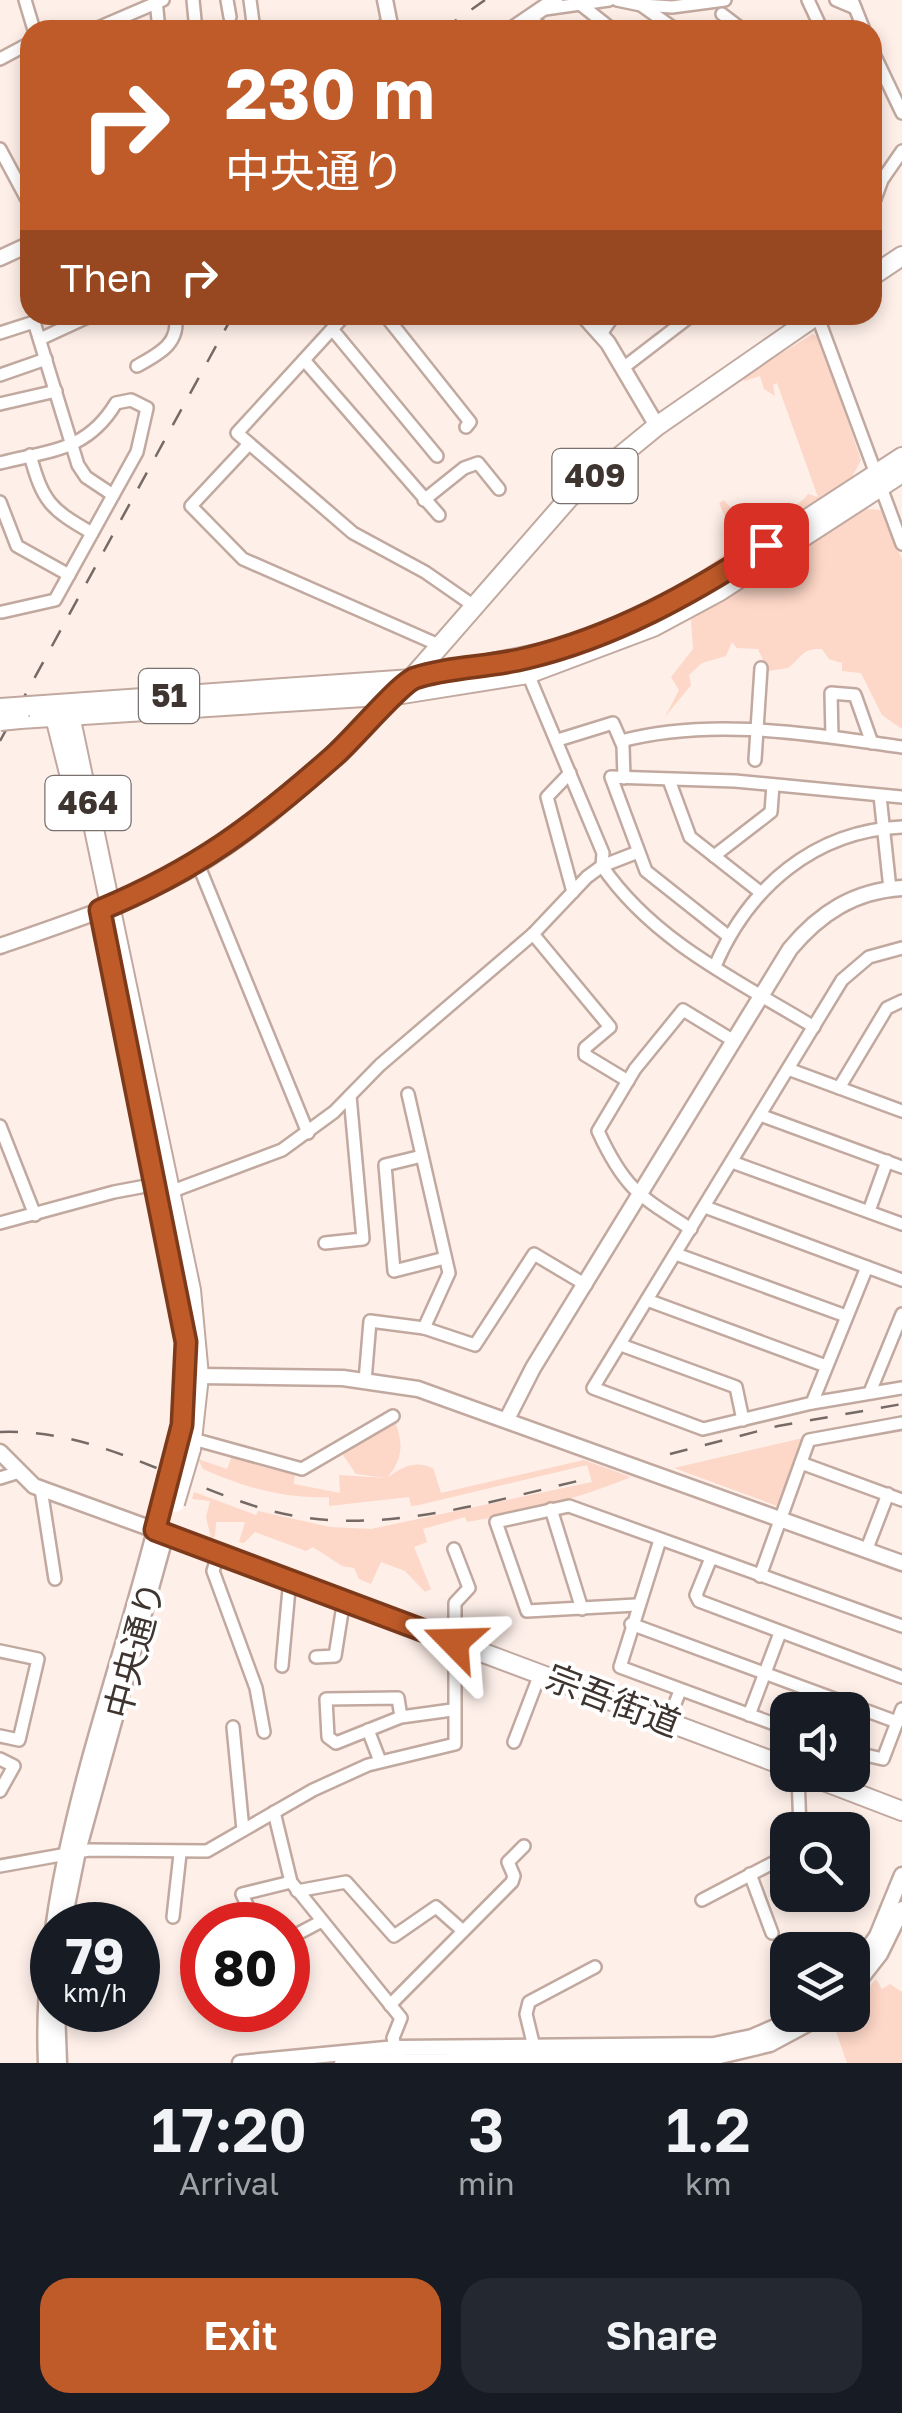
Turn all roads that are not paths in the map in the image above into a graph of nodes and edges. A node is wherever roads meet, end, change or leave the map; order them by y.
1 (227, 0) edge
2 (610, 0) edge
3 (617, 0) edge
4 (725, 0) edge
5 (836, 0) edge
6 (159, 1) edge
7 (702, 2) edge
8 (550, 4) edge
9 (580, 4) junction
10 (853, 4) edge
11 (641, 5) junction
12 (722, 14) dead end
13 (230, 17) dead end
14 (529, 18) junction
15 (658, 18) joint
16 (117, 20) edge
17 (526, 20) edge
18 (532, 20) edge
19 (601, 20) edge
20 (661, 20) edge
21 (730, 20) edge
22 (882, 85) edge
23 (902, 113) edge
24 (0, 149) edge
25 (902, 150) edge
26 (882, 180) edge
27 (20, 186) edge
28 (25, 325) edge
29 (35, 325) edge
30 (70, 325) edge
31 (177, 325) edge
32 (336, 325) edge
33 (394, 325) edge
34 (592, 325) edge
35 (607, 325) edge
36 (679, 325) edge
37 (803, 325) edge
38 (821, 325) edge
39 (332, 329) junction
40 (0, 333) edge
41 (601, 334) junction
42 (40, 339) junction
43 (46, 359) junction
44 (304, 360) junction
45 (137, 366) dead end
46 (623, 368) junction
47 (0, 375) edge
48 (56, 391) junction
49 (0, 404) edge
50 (657, 426) junction
51 (466, 427) dead end
52 (72, 445) junction
53 (248, 445) junction
54 (30, 456) junction
55 (436, 456) dead end
56 (902, 458) edge
57 (0, 463) edge
58 (902, 473) edge
59 (877, 482) junction
60 (499, 489) dead end
61 (113, 495) junction
62 (424, 500) junction
63 (0, 502) edge
64 (439, 515) dead end
65 (92, 534) junction
66 (902, 544) edge
67 (69, 575) junction
68 (474, 606) junction
69 (1, 608) edge
70 (441, 646) junction
71 (761, 668) dead end
72 (528, 674) junction
73 (412, 678) junction
74 (396, 695) junction
75 (0, 708) edge
76 (61, 712) junction
77 (25, 713) junction
78 (0, 721) edge
79 (757, 732) junction
80 (832, 737) junction
81 (558, 740) junction
82 (622, 741) junction
83 (872, 743) junction
84 (902, 747) edge
85 (755, 760) dead end
86 (570, 773) junction
87 (624, 778) junction
88 (669, 780) junction
89 (773, 784) junction
90 (880, 796) junction
91 (902, 797) edge
92 (902, 827) edge
93 (883, 828) junction
94 (638, 852) junction
95 (714, 856) junction
96 (198, 864) junction
97 (602, 866) junction
98 (896, 888) edge
99 (572, 892) junction
100 (760, 892) junction
101 (104, 908) junction
102 (533, 934) junction
103 (728, 936) junction
104 (0, 946) edge
105 (902, 948) edge
106 (715, 966) junction
107 (762, 995) junction
108 (902, 1001) edge
109 (814, 1026) junction
110 (734, 1042) junction
111 (788, 1069) junction
112 (628, 1081) junction
113 (839, 1088) junction
114 (408, 1094) dead end
115 (350, 1096) junction
116 (902, 1111) edge
117 (760, 1116) junction
118 (0, 1126) edge
119 (308, 1133) junction
120 (422, 1156) junction
121 (887, 1161) junction
122 (732, 1162) junction
123 (902, 1167) edge
124 (163, 1188) junction
125 (640, 1197) junction
126 (705, 1208) junction
127 (868, 1211) junction
128 (35, 1215) junction
129 (0, 1223) edge
130 (902, 1224) edge
131 (691, 1229) junction
132 (325, 1243) dead end
133 (676, 1254) junction
134 (445, 1258) junction
135 (867, 1267) junction
136 (902, 1280) edge
137 (586, 1285) junction
138 (647, 1300) junction
139 (902, 1314) edge
140 (846, 1316) junction
141 (424, 1328) junction
142 (621, 1345) junction
143 (826, 1366) junction
144 (199, 1376) junction
145 (365, 1381) junction
146 (902, 1388) edge
147 (870, 1392) junction
148 (812, 1403) junction
149 (393, 1416) dead end
150 (507, 1419) junction
151 (743, 1420) junction
152 (902, 1423) edge
153 (188, 1444) junction
154 (0, 1452) edge
155 (801, 1463) junction
156 (16, 1473) junction
157 (0, 1478) edge
158 (41, 1489) junction
159 (888, 1494) junction
160 (902, 1500) edge
161 (551, 1509) junction
162 (780, 1519) junction
163 (161, 1532) junction
164 (660, 1540) junction
165 (454, 1550) dead end
166 (866, 1551) junction
167 (219, 1552) junction
168 (711, 1558) junction
169 (902, 1563) edge
170 (760, 1576) junction
171 (290, 1578) junction
172 (55, 1580) dead end
173 (344, 1599) junction
174 (636, 1605) junction
175 (582, 1609) junction
176 (631, 1624) junction
177 (902, 1626) edge
178 (780, 1633) junction
179 (454, 1642) junction
180 (0, 1651) edge
181 (316, 1657) dead end
182 (282, 1666) dead end
183 (540, 1674) junction
184 (764, 1674) junction
185 (902, 1677) edge
186 (680, 1691) junction
187 (902, 1709) edge
188 (452, 1710) junction
189 (749, 1715) junction
190 (401, 1717) junction
191 (668, 1722) junction
192 (896, 1722) junction
193 (770, 1723) edge
194 (233, 1727) dead end
195 (368, 1730) junction
196 (264, 1732) dead end
197 (0, 1736) edge
198 (514, 1742) dead end
199 (0, 1758) edge
200 (870, 1758) edge
201 (770, 1760) edge
202 (380, 1761) junction
203 (0, 1791) edge
204 (852, 1792) edge
205 (902, 1811) edge
206 (274, 1812) junction
207 (243, 1830) junction
208 (524, 1846) dead end
209 (72, 1853) junction
210 (180, 1854) junction
211 (770, 1864) edge
212 (0, 1866) edge
213 (750, 1874) junction
214 (902, 1874) edge
215 (294, 1886) junction
216 (702, 1900) dead end
217 (66, 1902) edge
218 (246, 1902) edge
219 (902, 1909) edge
220 (173, 1917) dead end
221 (320, 1922) junction
222 (310, 1927) edge
223 (463, 1931) junction
224 (772, 1932) edge
225 (870, 1945) edge
226 (594, 1967) dead end
227 (870, 1967) edge
228 (390, 2005) junction
229 (770, 2029) edge
230 (58, 2032) edge
231 (795, 2032) edge
232 (534, 2047) junction
233 (397, 2054) junction
234 (363, 2058) edge
235 (46, 2063) edge
236 (59, 2063) edge
237 (240, 2063) edge
238 (342, 2063) edge

1 - 13 street
2 - 9 street
3 - 11 street
4 - 7 street
5 - 10 street
6 - 16 street
7 - 11 street
8 - 9 street
8 - 14 street
9 - 19 street
11 - 15 street
12 - 21 street
14 - 17 street
14 - 18 street
15 - 20 street
22 - 23 street
24 - 27 street
25 - 26 street
28 - 40 street
29 - 42 street
30 - 42 street
31 - 45 street
32 - 39 street
33 - 51 street
34 - 41 street
35 - 41 street
36 - 46 street
37 - 50 highway, 409
38 - 59 street
39 - 44 street
39 - 55 street
41 - 46 street
42 - 43 street
43 - 47 street
43 - 48 street
44 - 53 street
44 - 62 street
46 - 50 street
48 - 49 street
48 - 52 street
50 - 68 highway, 409
52 - 54 street
52 - 61 street
52 - 61 street
53 - 68 street
53 - 70 street
54 - 57 street
54 - 65 street
56 - 59 highway, 51
58 - 59 highway, 51
59 - 66 street
59 - 72 highway, 51
59 - 73 highway, 51
60 - 62 street
61 - 65 street
62 - 64 street
63 - 67 street
65 - 67 street
67 - 69 street
68 - 70 highway, 409
70 - 73 highway, 409
71 - 79 street
72 - 74 highway, 51
72 - 81 street
73 - 74 highway, 409
73 - 76 highway, 51
74 - 76 highway, 51
74 - 96 street
75 - 77 highway, 51, bridge
76 - 77 highway, 51
76 - 101 highway, 中央通り / 464
77 - 78 highway, 51, bridge
79 - 80 street
79 - 82 street
79 - 85 street
80 - 83 street
80 - 83 street
81 - 82 street
81 - 86 street
82 - 87 street
83 - 84 street
86 - 97 street
86 - 99 street
87 - 88 street
87 - 94 street
88 - 89 street
88 - 95 street
89 - 90 street
89 - 95 street
90 - 91 street
90 - 93 street
92 - 93 street
93 - 98 street
93 - 100 street
94 - 97 street
94 - 103 street
95 - 100 street
96 - 101 street
96 - 119 street
97 - 99 street
97 - 106 street
98 - 107 street
99 - 102 street
100 - 103 street
101 - 104 street
101 - 124 highway, 中央通り / 464
102 - 112 street
102 - 115 street
103 - 106 street
105 - 109 street
106 - 107 street
107 - 109 street
107 - 110 street
108 - 113 street
109 - 111 street
110 - 112 street
110 - 125 street
111 - 113 street
111 - 117 street
112 - 125 street
113 - 116 street
114 - 120 street
115 - 119 street
115 - 132 street
117 - 121 street
117 - 122 street
118 - 128 street
119 - 124 street
120 - 134 street
120 - 134 street
121 - 123 street
121 - 127 street
122 - 126 street
122 - 127 street
124 - 128 street
124 - 144 highway, 中央通り / 464
124 - 153 highway, 中央通り / 464
125 - 131 street
125 - 137 street
126 - 131 street
126 - 135 street
127 - 130 street
128 - 129 street
131 - 133 street
133 - 138 street
133 - 140 street
134 - 141 street
135 - 136 street
135 - 140 street
137 - 141 street
137 - 150 street
138 - 142 street
138 - 143 street
139 - 147 street
140 - 143 street
141 - 145 street
142 - 151 street
142 - 151 street
143 - 148 street
144 - 145 street
144 - 153 highway, 中央通り / 464
145 - 150 street
146 - 147 street
147 - 148 street
148 - 151 street
149 - 153 street
150 - 162 street
152 - 155 street
153 - 163 highway, 中央通り / 464, bridge
154 - 156 street, 宗吾街道
155 - 159 street
155 - 162 street
156 - 157 street
156 - 158 street, 宗吾街道
158 - 163 street, 宗吾街道
158 - 172 street
159 - 160 street
159 - 166 street
161 - 164 street
161 - 175 street
161 - 175 street
162 - 166 street
162 - 170 street
163 - 167 highway, 宗吾街道
163 - 209 street, 中央通り
164 - 168 street
164 - 174 street
165 - 179 street
166 - 169 street
167 - 171 highway, 宗吾街道
167 - 196 street
168 - 170 street
168 - 178 street
170 - 177 street
171 - 173 highway, 宗吾街道
171 - 182 street
173 - 179 highway, 宗吾街道
173 - 181 street
174 - 175 street
174 - 176 street
176 - 184 street
176 - 186 street
178 - 184 street
178 - 185 street
179 - 183 highway, 宗吾街道
179 - 188 street
180 - 197 street
183 - 191 highway, 宗吾街道
183 - 198 street
184 - 189 street
184 - 192 street
186 - 189 street
186 - 191 street
187 - 192 street
188 - 190 street
188 - 202 street
189 - 193 street
190 - 195 street
190 - 195 street
191 - 201 highway, 宗吾街道
192 - 200 street
194 - 207 street
195 - 202 street
199 - 203 street
202 - 206 street
204 - 205 highway
206 - 207 street
206 - 215 street
207 - 210 street
208 - 223 street
209 - 210 street
209 - 212 street
209 - 217 street, 中央通り
209 - 235 street, 中央通り
210 - 220 street
211 - 213 street
213 - 216 street
213 - 224 street
214 - 225 street
215 - 218 street
215 - 221 street
215 - 223 street
219 - 227 street
221 - 222 street
221 - 228 street
223 - 228 street
226 - 232 street
228 - 233 street
229 - 232 street
230 - 236 street
231 - 233 street
232 - 233 street
233 - 234 street
234 - 237 street
234 - 238 street

